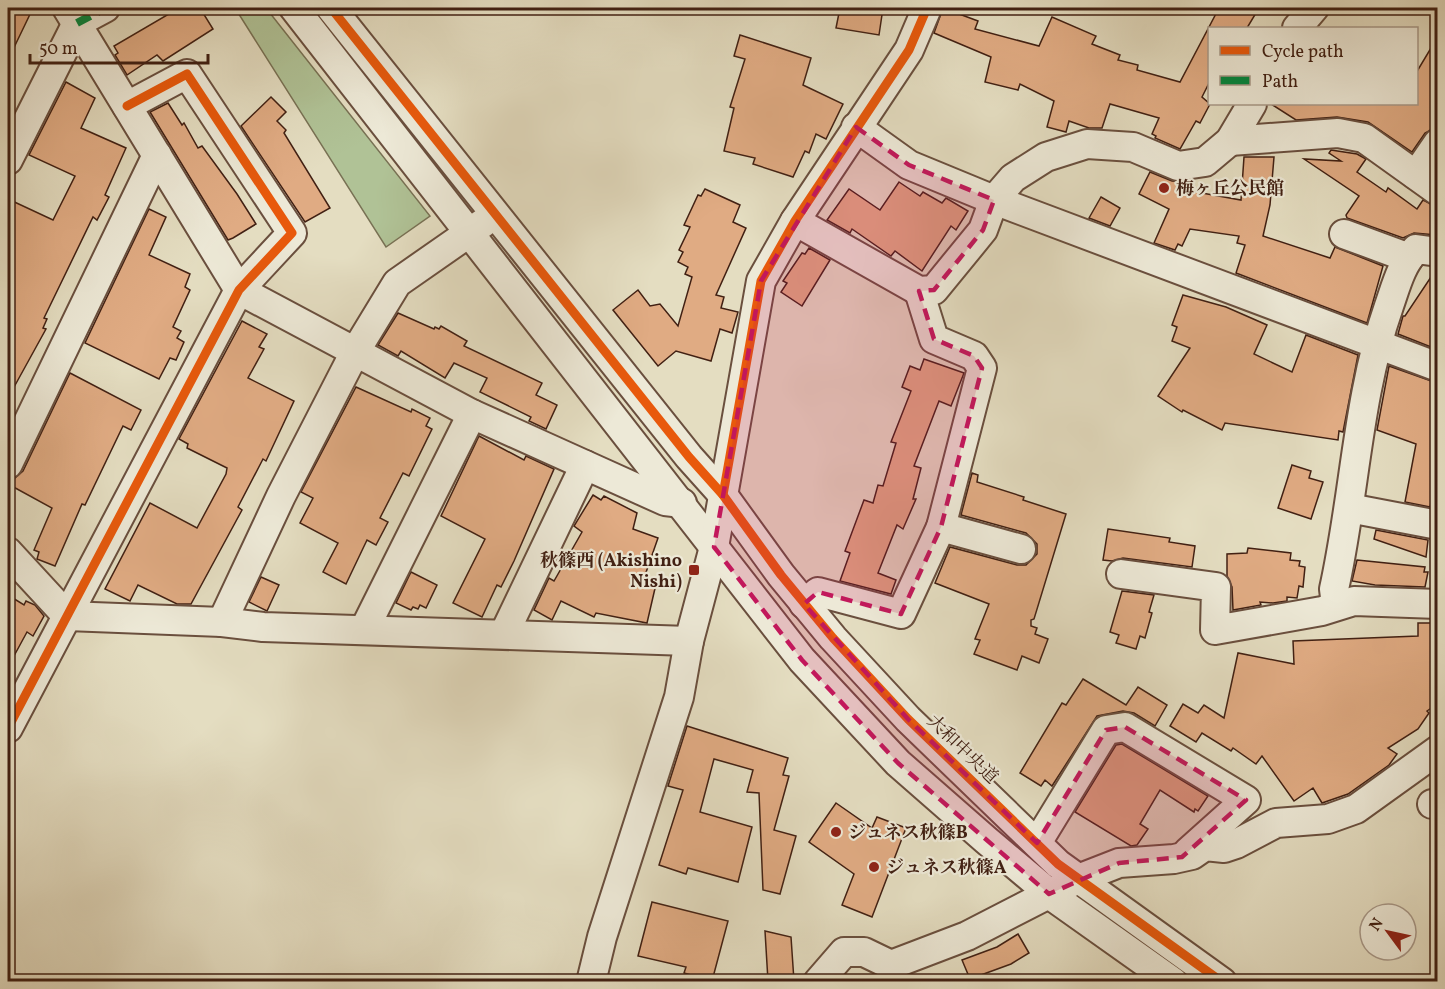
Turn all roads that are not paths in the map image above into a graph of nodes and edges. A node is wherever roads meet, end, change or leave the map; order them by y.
1 (105, 8) edge
2 (294, 8) edge
3 (331, 8) edge
4 (927, 8) edge
5 (1314, 8) edge
6 (72, 15) edge
7 (1298, 27) edge
8 (1251, 105) edge
9 (128, 106) junction
10 (856, 127) junction
11 (1230, 141) junction
12 (1437, 143) edge
13 (157, 155) junction
14 (8, 160) edge
15 (1426, 183) edge
16 (994, 200) junction
17 (496, 215) junction
18 (795, 221) junction
19 (468, 234) junction
20 (1344, 234) dead end
21 (1437, 252) edge
22 (1409, 258) junction
23 (239, 290) junction
24 (919, 291) junction
25 (1376, 343) junction
26 (356, 352) junction
27 (1437, 367) edge
28 (472, 414) junction
29 (636, 448) junction
30 (8, 464) edge
31 (585, 465) junction
32 (618, 480) junction
33 (723, 495) junction
34 (682, 503) junction
35 (1349, 508) junction
36 (1437, 525) edge
37 (941, 527) junction
38 (714, 547) junction
39 (1021, 549) dead end
40 (8, 552) edge
41 (1121, 574) dead end
42 (804, 604) junction
43 (1437, 604) edge
44 (1336, 605) junction
45 (67, 616) junction
46 (222, 622) junction
47 (364, 630) junction
48 (504, 634) junction
49 (689, 641) junction
50 (9, 722) edge
51 (1437, 750) edge
52 (1037, 843) junction
53 (1182, 857) junction
54 (1078, 879) junction
55 (1049, 894) junction
56 (830, 977) edge
57 (591, 981) edge
58 (1173, 981) edge
59 (1222, 981) edge

1 - 6 street
2 - 19 street
3 - 17 street, 大和中央道
4 - 10 street
5 - 7 street
6 - 9 street
6 - 14 street
8 - 11 street
9 - 13 street
9 - 23 street
10 - 16 street
10 - 18 street
11 - 15 street
11 - 16 street
12 - 15 street
13 - 23 street
13 - 30 street
16 - 24 street
16 - 25 street
17 - 19 street
17 - 33 street, 大和中央道
18 - 24 street
18 - 33 street
19 - 26 street
19 - 29 street
20 - 22 street
21 - 22 street
22 - 25 street
23 - 26 street
23 - 45 street
24 - 37 street
25 - 27 street
25 - 35 street
26 - 28 street
26 - 46 street
28 - 31 street
28 - 47 street
29 - 32 street
29 - 34 street
31 - 32 street
31 - 48 street
32 - 34 street
33 - 38 street
33 - 42 street, 大和中央道
34 - 38 street
35 - 36 street
35 - 44 street
37 - 39 street
37 - 42 street
38 - 49 street
38 - 55 street
40 - 45 street
41 - 44 street
42 - 52 street, 大和中央道
43 - 44 street
45 - 46 street
45 - 50 street
46 - 47 street
47 - 48 street
48 - 49 street
49 - 57 street
51 - 53 street
52 - 53 street
52 - 54 street, 大和中央道
53 - 54 street
54 - 55 street
54 - 59 street, 大和中央道
55 - 56 street
55 - 58 street

